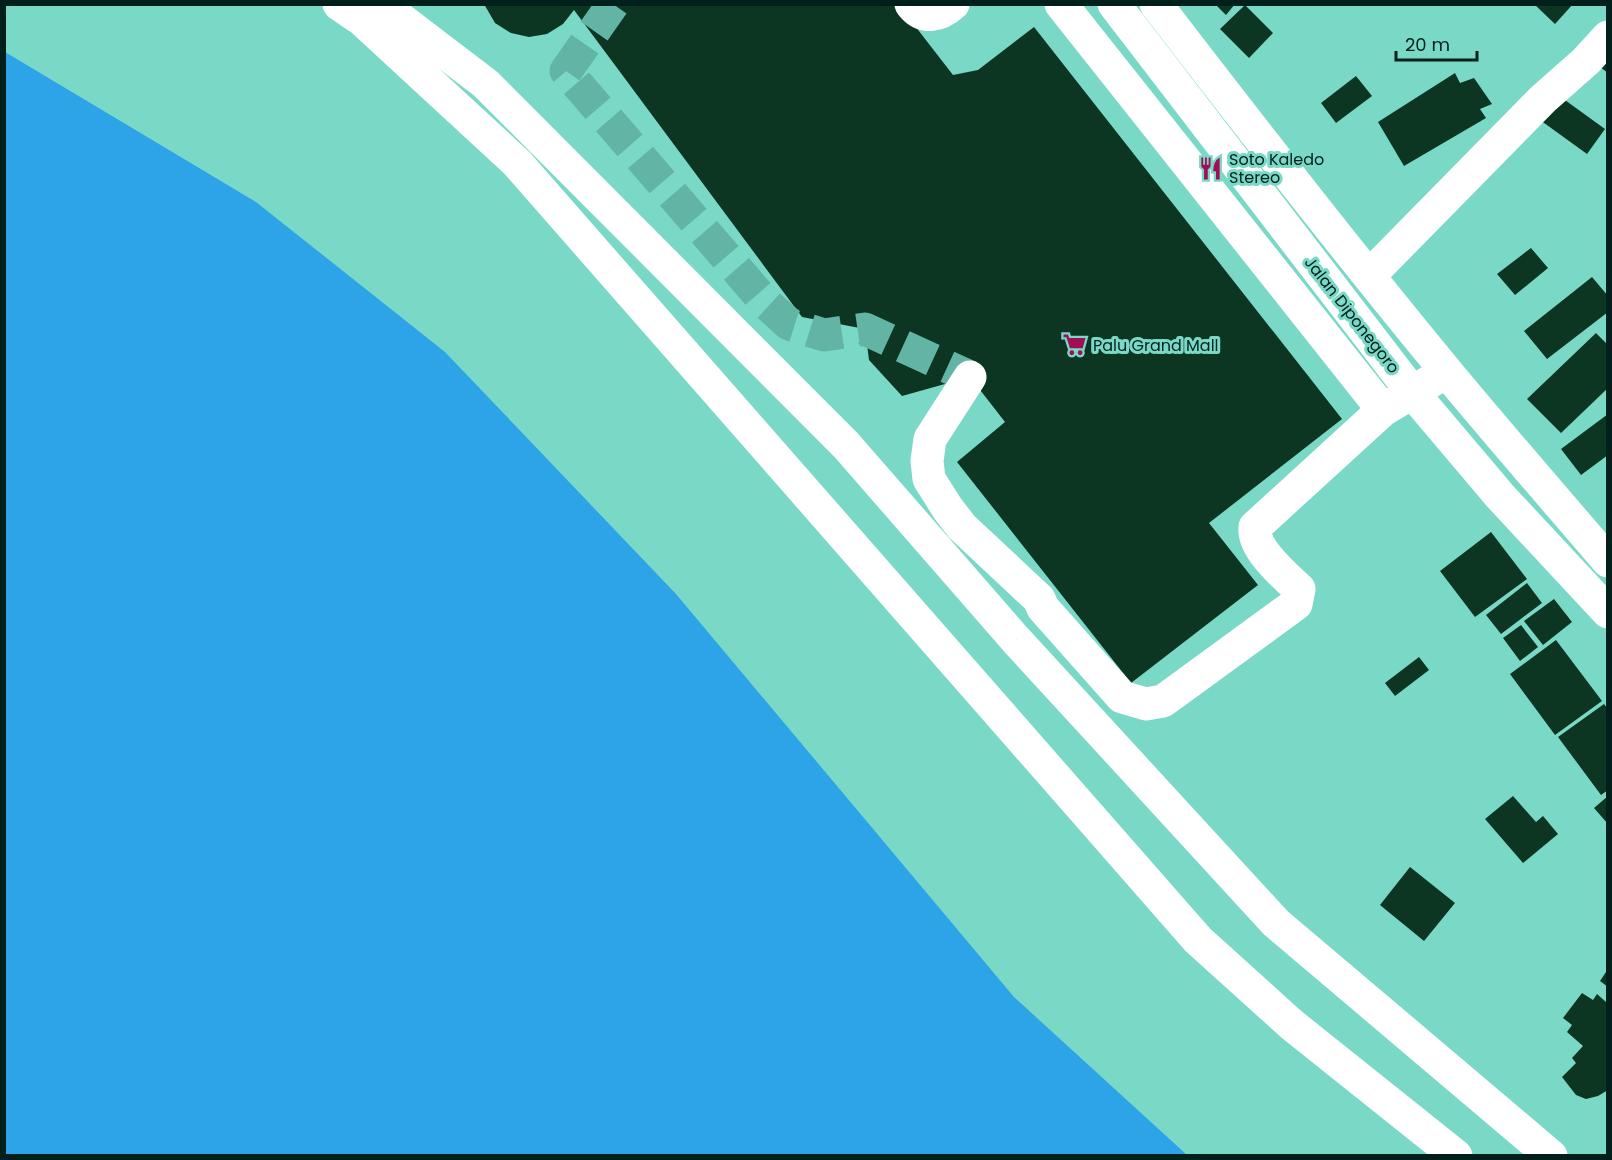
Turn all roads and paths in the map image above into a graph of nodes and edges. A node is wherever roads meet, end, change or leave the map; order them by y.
1 (339, 4) edge
2 (381, 4) edge
3 (911, 4) edge
4 (953, 4) edge
5 (1061, 4) edge
6 (1114, 4) edge
7 (1156, 4) edge
8 (1608, 36) edge
9 (1369, 276) junction
10 (1446, 372) junction
11 (970, 377) dead end
12 (1412, 392) junction
13 (1383, 410) junction
14 (1608, 561) edge
15 (1608, 612) edge
16 (1456, 1155) edge
17 (1551, 1155) edge

1 - 16 main road
2 - 17 main road
3 - 4 main road
5 - 13 main road
6 - 12 main road, Jalan Diponegoro
7 - 9 main road
8 - 9 main road
9 - 10 main road
10 - 12 main road
10 - 14 main road
11 - 13 main road
12 - 13 main road
12 - 15 main road, Jalan Diponegoro

